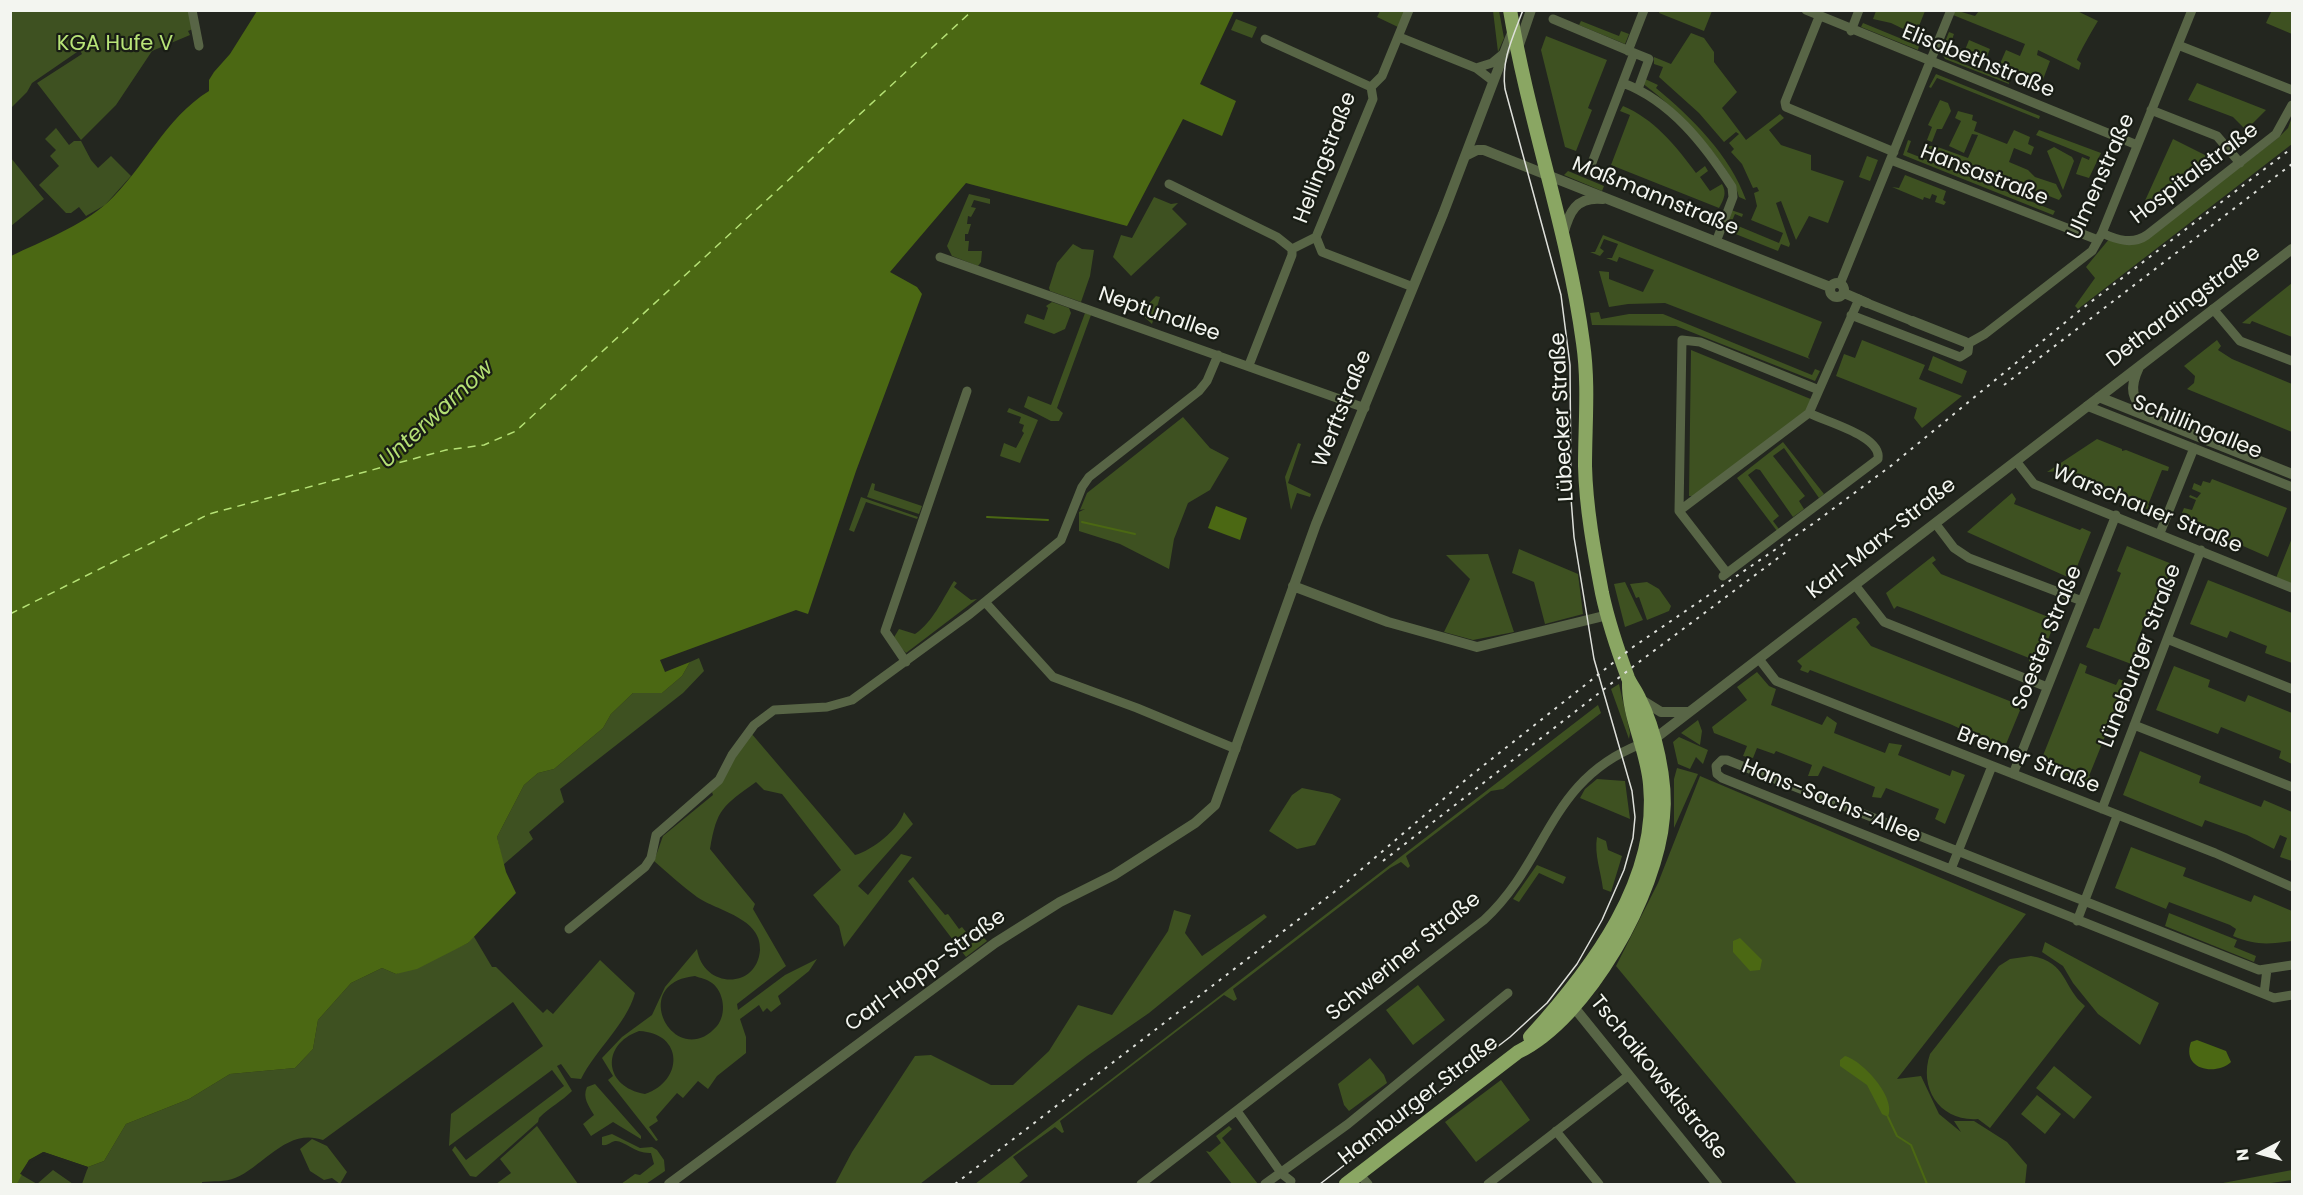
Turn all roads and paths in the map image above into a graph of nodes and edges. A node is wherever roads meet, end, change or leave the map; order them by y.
1 (192, 10) edge
2 (1409, 10) edge
3 (1510, 10) edge
4 (1531, 10) edge
5 (1644, 10) edge
6 (1806, 10) edge
7 (1859, 10) edge
8 (1951, 10) edge
9 (2192, 10) edge
10 (1819, 17) junction
11 (1553, 19) dead end
12 (1851, 31) junction
13 (1399, 37) junction
14 (1265, 39) dead end
15 (2178, 45) junction
16 (199, 46) dead end
17 (1631, 52) junction
18 (1510, 54) junction
19 (1930, 63) junction
20 (1476, 68) junction
21 (1493, 81) junction
22 (1623, 83) junction
23 (1371, 87) junction
24 (1638, 89) junction
25 (2292, 90) edge
26 (2292, 105) edge
27 (2151, 110) junction
28 (2137, 146) junction
29 (1465, 156) junction
30 (1893, 156) junction
31 (2240, 163) junction
32 (1590, 168) dead end
33 (1547, 174) junction
34 (1169, 184) dead end
35 (1610, 200) junction
36 (1563, 235) junction
37 (1316, 237) junction
38 (2100, 237) junction
39 (1716, 242) junction
40 (1292, 249) junction
41 (2292, 249) edge
42 (940, 257) dead end
43 (1413, 287) junction
44 (1838, 288) junction
45 (1863, 301) junction
46 (2213, 309) junction
47 (1851, 315) junction
48 (1912, 321) joint
49 (1967, 342) junction
50 (1218, 355) junction
51 (2292, 361) edge
52 (1248, 365) junction
53 (2139, 366) junction
54 (1819, 390) junction
55 (967, 391) dead end
56 (2099, 397) junction
57 (2087, 406) junction
58 (1365, 408) junction
59 (1809, 413) junction
60 (2153, 420) junction
61 (2194, 448) junction
62 (2016, 461) junction
63 (2292, 474) edge
64 (2292, 487) edge
65 (1679, 511) junction
66 (2116, 516) junction
67 (1935, 523) junction
68 (2160, 534) junction
69 (2201, 550) junction
70 (1855, 585) junction
71 (1293, 586) junction
72 (2292, 588) edge
73 (2082, 601) junction
74 (986, 602) junction
75 (1608, 615) junction
76 (2167, 639) junction
77 (1759, 659) junction
78 (906, 662) junction
79 (1629, 681) junction
80 (2048, 687) junction
81 (2292, 689) edge
82 (1640, 699) junction
83 (1689, 712) junction
84 (2134, 725) junction
85 (1647, 742) junction
86 (1236, 749) junction
87 (1992, 766) junction
88 (2013, 774) junction
89 (2292, 787) edge
90 (1215, 805) joint
91 (2102, 809) junction
92 (2117, 816) junction
93 (1958, 851) junction
94 (1951, 869) junction
95 (2292, 887) edge
96 (2085, 902) junction
97 (2077, 921) junction
98 (569, 929) dead end
99 (2292, 965) edge
100 (2267, 969) junction
101 (1508, 993) dead end
102 (2264, 994) junction
103 (2292, 995) edge
104 (1570, 1002) junction
105 (1629, 1075) junction
106 (1237, 1111) junction
107 (1556, 1131) junction
108 (1282, 1174) junction
109 (1364, 1179) edge
110 (1291, 1181) dead end
111 (669, 1185) edge
112 (1141, 1185) edge
113 (1265, 1185) edge
114 (1346, 1185) edge
115 (1488, 1185) edge
116 (1599, 1185) edge
117 (1717, 1185) edge

1 - 16 street
2 - 13 street, Hellingstraße
3 - 18 main road, Lübecker Straße
4 - 18 street, Werftstraße
5 - 17 street
6 - 10 street, Elisabethstraße
7 - 12 street
8 - 19 street
9 - 15 street, Ulmenstraße
10 - 12 street, Elisabethstraße
10 - 30 street, Hansastraße
11 - 17 street
12 - 19 street, Elisabethstraße
13 - 20 street
13 - 23 street, Hellingstraße
14 - 23 street, Hellingstraße
15 - 25 street
15 - 27 street, Ulmenstraße
17 - 22 street
17 - 24 street
18 - 20 street
18 - 21 street, Werftstraße
18 - 33 main road, Lübecker Straße
19 - 28 street, Elisabethstraße
19 - 30 street
20 - 21 street
21 - 29 street, Werftstraße
22 - 24 street
22 - 32 street
23 - 37 street, Hellingstraße
24 - 39 street
26 - 31 street, Hospitalstraße
27 - 28 street, Ulmenstraße
27 - 31 street
28 - 38 street, Ulmenstraße
29 - 33 street, Maßmannstraße
29 - 43 street, Werftstraße
30 - 38 street, Hansastraße
30 - 44 street
31 - 38 street, Hospitalstraße
33 - 35 street, Maßmannstraße
33 - 36 main road, Lübecker Straße
34 - 40 street
35 - 36 street
35 - 39 street, Maßmannstraße
36 - 75 main road, Lübecker Straße
37 - 40 street, Hellingstraße
37 - 43 street
38 - 49 street, Ulmenstraße
39 - 44 street, Maßmannstraße
40 - 52 street, Hellingstraße
41 - 46 street, Dethardingstraße
42 - 50 street, Neptunallee
43 - 58 street, Werftstraße
44 - 45 street, Maßmannstraße
45 - 47 street
45 - 48 street, Maßmannstraße
46 - 51 street
46 - 53 street, Dethardingstraße
47 - 49 street
47 - 54 street
48 - 49 street, Maßmannstraße
50 - 52 street, Neptunallee
50 - 74 street
52 - 58 street, Neptunallee
53 - 56 street, Dethardingstraße
53 - 60 street
54 - 59 street
54 - 65 street
55 - 78 street
56 - 57 street, Karl-Marx-Straße
56 - 60 street, Schillingallee
57 - 61 street, Schillingallee
57 - 62 street, Karl-Marx-Straße
58 - 71 street, Werftstraße
59 - 65 street
59 - 65 street
60 - 63 street, Schillingallee
61 - 64 street, Schillingallee
61 - 68 street
62 - 66 street, Warschauer Straße
62 - 67 street, Karl-Marx-Straße
66 - 68 street, Warschauer Straße
66 - 73 street, Soester Straße
67 - 70 street, Karl-Marx-Straße
67 - 73 street
68 - 69 street, Warschauer Straße
69 - 72 street, Warschauer Straße
69 - 76 street, Lüneburger Straße
70 - 77 street, Karl-Marx-Straße
70 - 80 street
71 - 75 street
71 - 86 street, Werftstraße
73 - 80 street, Soester Straße
74 - 78 street
74 - 86 street
75 - 79 main road, Lübecker Straße
76 - 81 street
76 - 84 street, Lüneburger Straße
77 - 83 street, Karl-Marx-Straße
77 - 87 street, Bremer Straße
78 - 98 street
79 - 82 main road, Lübecker Straße
79 - 85 main road, Lübecker Straße
80 - 88 street, Soester Straße
82 - 83 street
82 - 85 main road, Lübecker Straße
83 - 85 street, Karl-Marx-Straße
84 - 89 street
84 - 91 street, Lüneburger Straße
85 - 104 main road, Hamburger Straße
85 - 106 street, Schweriner Straße
86 - 90 street, Werftstraße
87 - 88 street, Bremer Straße
87 - 93 street
88 - 91 street, Bremer Straße
90 - 111 street, Carl-Hopp-Straße
91 - 92 street, Bremer Straße
92 - 95 street, Bremer Straße
92 - 96 street
93 - 94 street
93 - 94 street, Hans-Sachs-Allee
93 - 96 street, Hans-Sachs-Allee
94 - 97 street, Hans-Sachs-Allee
96 - 97 street
96 - 100 street, Hans-Sachs-Allee
97 - 102 street, Hans-Sachs-Allee
99 - 100 street, Hans-Sachs-Allee
100 - 102 street
101 - 108 street
102 - 103 street, Hans-Sachs-Allee
104 - 105 street, Tschaikowskistraße
104 - 109 main road, Hamburger Straße
105 - 107 street
105 - 117 street, Tschaikowskistraße
106 - 108 street
106 - 112 street, Schweriner Straße
107 - 115 street
107 - 116 street
108 - 110 street
108 - 113 street
109 - 114 main road, Hamburger Straße

